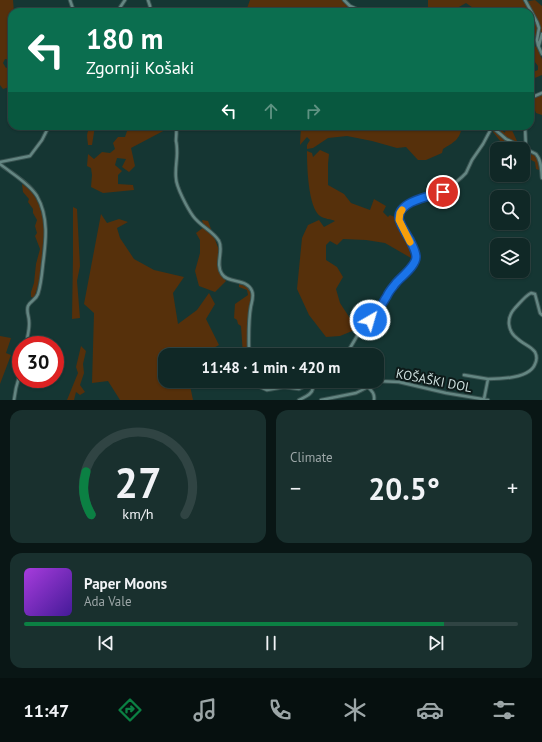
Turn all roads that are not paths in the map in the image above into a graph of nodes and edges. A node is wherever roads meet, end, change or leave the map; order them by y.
1 (344, 0) edge
2 (354, 8) edge
3 (534, 16) edge
4 (542, 34) edge
5 (538, 45) junction
6 (542, 54) edge
7 (47, 130) edge
8 (176, 130) edge
9 (490, 130) edge
10 (496, 130) edge
11 (525, 130) edge
12 (512, 142) edge
13 (526, 142) edge
14 (530, 151) edge
15 (0, 163) edge
16 (542, 178) edge
17 (542, 315) edge
18 (27, 336) edge
19 (249, 348) edge
20 (350, 348) edge
21 (464, 375) dead end
22 (488, 379) junction
23 (384, 382) edge
24 (16, 388) edge
25 (260, 388) edge
26 (284, 388) edge
27 (284, 388) edge
28 (302, 388) edge
29 (313, 388) edge
30 (366, 388) edge
31 (369, 388) edge
32 (484, 399) edge
33 (14, 400) edge
34 (299, 400) edge
35 (321, 400) edge
36 (374, 400) edge
37 (488, 400) edge

1 - 2 street
3 - 5 street
4 - 5 street
5 - 6 street
7 - 15 street
8 - 19 street
9 - 20 street
10 - 12 street
11 - 13 street
14 - 16 street
15 - 18 street
17 - 22 street
21 - 22 street
22 - 32 street
23 - 32 street, KOŠAŠKI DOL
24 - 33 street
25 - 27 street
26 - 28 street
29 - 34 street
30 - 35 street, KOŠAŠKI DOL
31 - 36 street
32 - 37 street, KOŠAŠKI DOL

